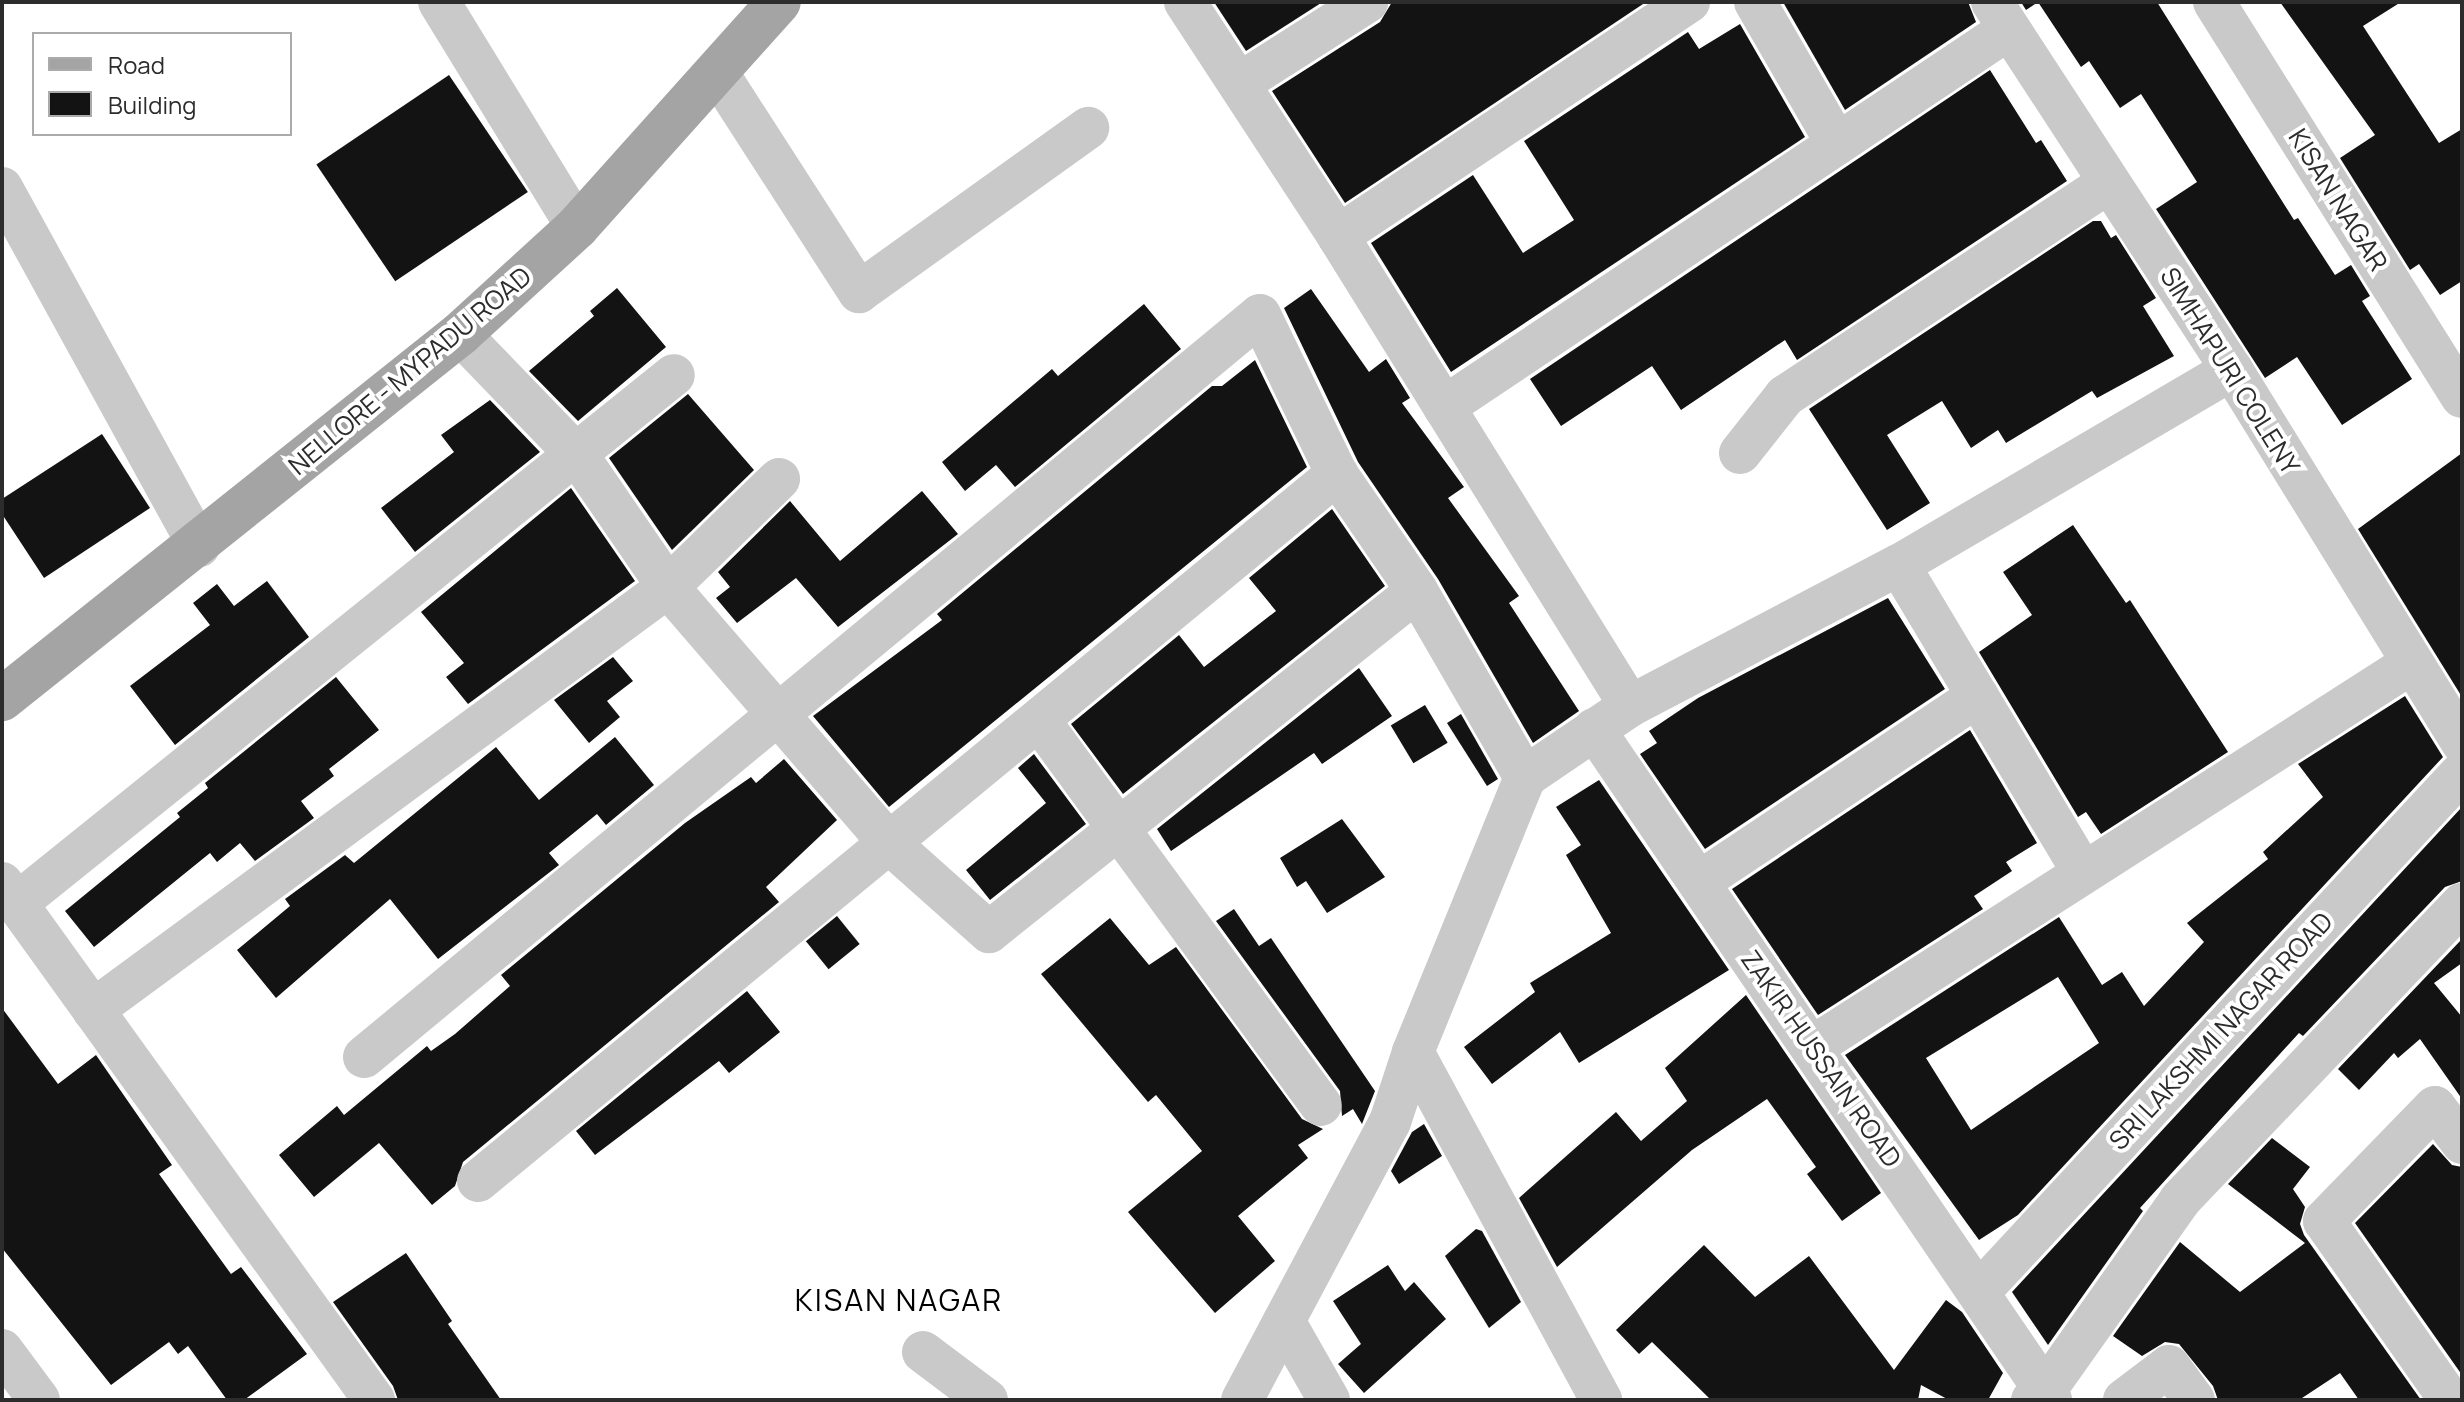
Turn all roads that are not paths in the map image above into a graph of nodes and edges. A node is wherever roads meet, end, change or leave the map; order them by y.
1 (439, 2) edge
2 (779, 2) edge
3 (1185, 2) edge
4 (1367, 2) edge
5 (1689, 2) edge
6 (1755, 2) edge
7 (2214, 2) edge
8 (2001, 15) edge
9 (717, 72) junction
10 (1240, 83) junction
11 (1088, 128) dead end
12 (1837, 144) junction
13 (2109, 182) junction
14 (2, 188) edge
15 (577, 227) junction
16 (1338, 236) junction
17 (460, 334) junction
18 (2232, 370) junction
19 (674, 375) dead end
20 (2462, 397) edge
21 (1444, 407) junction
22 (1740, 453) dead end
23 (578, 456) junction
24 (1337, 474) junction
25 (779, 479) dead end
26 (199, 547) junction
27 (1899, 565) junction
28 (668, 587) junction
29 (1417, 591) junction
30 (2412, 663) junction
31 (1978, 696) junction
32 (2, 699) edge
33 (1630, 706) junction
34 (779, 712) junction
35 (1039, 720) junction
36 (1594, 729) junction
37 (2461, 769) edge
38 (1525, 777) junction
39 (1119, 829) junction
40 (889, 843) junction
41 (2083, 872) junction
42 (1699, 882) junction
43 (9, 893) edge
44 (2462, 904) edge
45 (93, 1010) junction
46 (1812, 1047) junction
47 (1413, 1052) junction
48 (364, 1057) dead end
49 (1321, 1105) dead end
50 (2462, 1143) edge
51 (478, 1181) dead end
52 (1981, 1290) junction
53 (1284, 1321) junction
54 (2, 1350) edge
55 (923, 1352) dead end
56 (2043, 1397) edge
57 (39, 1400) edge
58 (374, 1400) edge
59 (987, 1400) edge
60 (1242, 1400) edge
61 (1329, 1400) edge
62 (1601, 1400) edge
63 (2124, 1400) edge
64 (2194, 1400) edge
65 (2450, 1400) edge

1 - 15 street
2 - 9 main road, NELLORE - MYPADU ROAD
3 - 10 street
4 - 10 street
5 - 16 street
6 - 12 street
7 - 20 street, KISAN NAGAR
8 - 12 street
8 - 13 street, SIMHAPURI COLENY
9 - 11 street
9 - 15 main road, NELLORE - MYPADU ROAD
10 - 16 street
12 - 21 street
13 - 18 street, SIMHAPURI COLENY
13 - 22 street
14 - 26 street
15 - 17 main road, NELLORE - MYPADU ROAD
16 - 21 street
17 - 23 street
17 - 26 main road, NELLORE - MYPADU ROAD
18 - 27 street
18 - 30 street, SIMHAPURI COLENY
19 - 23 street
21 - 33 street
23 - 28 street
23 - 43 street
24 - 29 street
24 - 34 street
24 - 35 street
25 - 28 street
26 - 32 main road, NELLORE - MYPADU ROAD
27 - 31 street
27 - 33 street
28 - 34 street
28 - 45 street
29 - 38 street
29 - 39 street
30 - 37 street, SIMHAPURI COLENY
30 - 41 street
31 - 41 street
31 - 42 street
33 - 36 street
34 - 40 street
34 - 48 street
35 - 39 street
35 - 40 street
36 - 38 street
36 - 42 street, ZAKIR HUSSAIN ROAD
37 - 52 street, SRI LAKSHMI NAGAR ROAD
38 - 47 street
39 - 40 street
39 - 49 street
40 - 51 street
41 - 46 street
42 - 46 street, ZAKIR HUSSAIN ROAD
43 - 45 street
44 - 56 street
45 - 58 street
46 - 52 street, ZAKIR HUSSAIN ROAD
47 - 53 street
47 - 62 street
50 - 65 street
52 - 56 street, ZAKIR HUSSAIN ROAD
53 - 60 street
53 - 61 street
54 - 57 street
55 - 59 street
63 - 64 street

